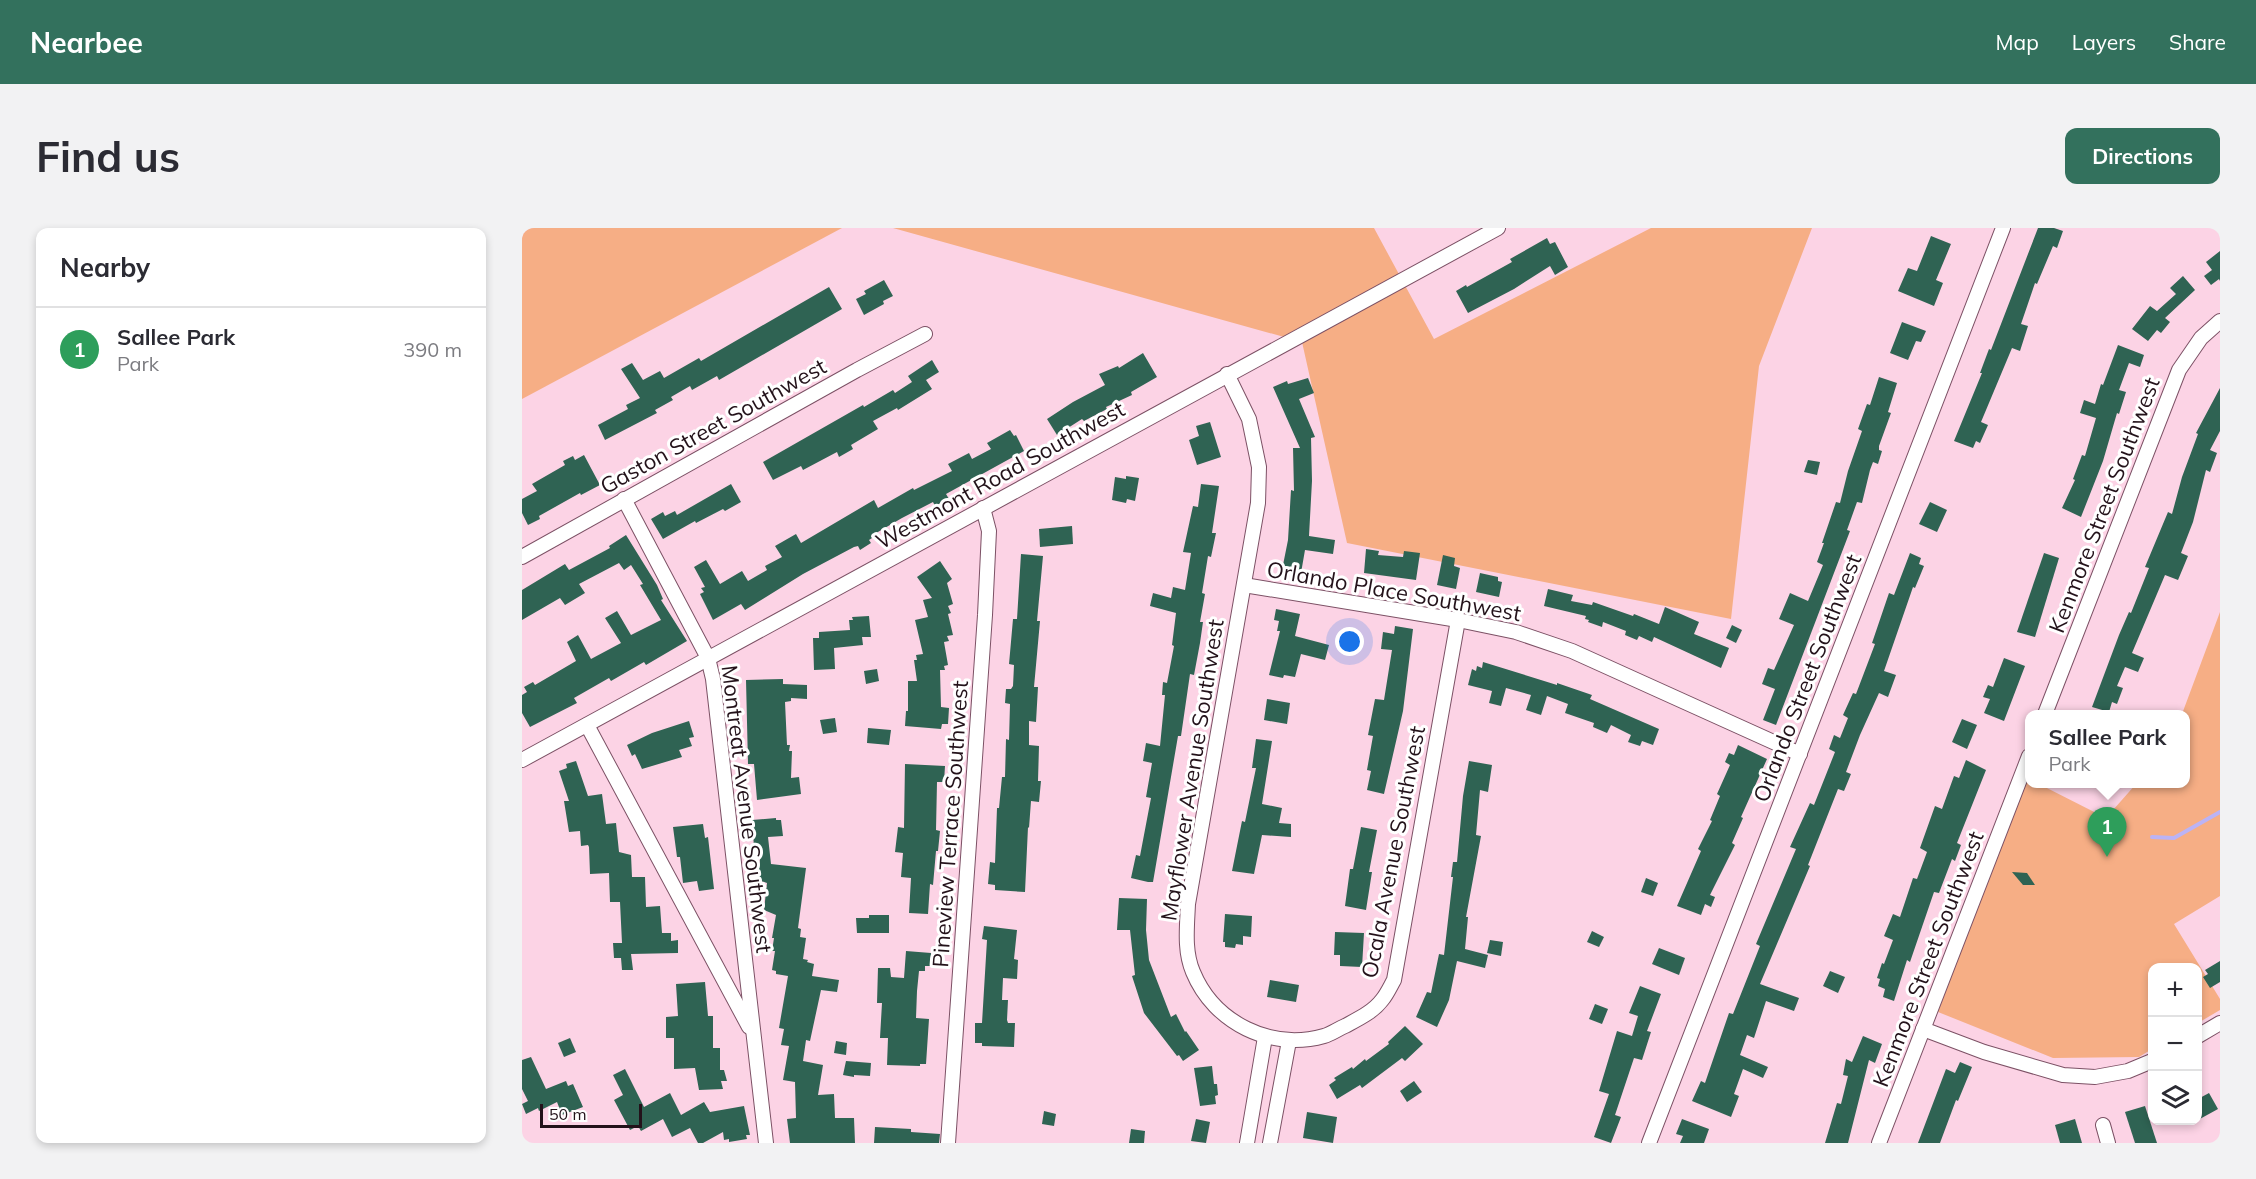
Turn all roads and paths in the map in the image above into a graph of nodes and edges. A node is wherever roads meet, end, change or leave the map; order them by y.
1 (1498, 228) edge
2 (2003, 228) edge
3 (2220, 321) edge
4 (925, 334) dead end
5 (1227, 374) junction
6 (624, 499) junction
7 (983, 508) junction
8 (522, 556) edge
9 (1244, 585) junction
10 (1458, 620) junction
11 (708, 658) junction
12 (2047, 710) edge
13 (587, 725) junction
14 (1800, 754) junction
15 (522, 760) edge
16 (2025, 766) edge
17 (2220, 1023) edge
18 (1923, 1029) junction
19 (2202, 1034) edge
20 (754, 1035) junction
21 (1265, 1037) junction
22 (1289, 1041) junction
23 (2148, 1063) edge
24 (2103, 1125) dead end
25 (766, 1143) edge
26 (948, 1143) edge
27 (1247, 1143) edge
28 (1270, 1143) edge
29 (1648, 1143) edge
30 (1879, 1143) edge
31 (2108, 1143) edge

1 - 5 street, Westmont Road Southwest
2 - 14 street, Orlando Street Southwest
3 - 12 street, Kenmore Street Southwest
4 - 6 street, Gaston Street Southwest
5 - 7 street, Westmont Road Southwest
5 - 9 street, Mayflower Avenue Southwest
6 - 8 street, Gaston Street Southwest
6 - 11 street, Montreat Avenue Southwest
7 - 11 street, Westmont Road Southwest
7 - 26 street, Pineview Terrace Southwest
9 - 10 street, Orlando Place Southwest
9 - 21 street, Mayflower Avenue Southwest
10 - 14 street, Orlando Place Southwest
10 - 22 street, Ocala Avenue Southwest
11 - 13 street, Westmont Road Southwest
11 - 20 street, Montreat Avenue Southwest
13 - 15 street, Westmont Road Southwest
13 - 20 street
14 - 29 street, Orlando Street Southwest
16 - 18 street, Kenmore Street Southwest
17 - 19 street
18 - 23 street
18 - 30 street, Kenmore Street Southwest
20 - 25 street, Montreat Avenue Southwest
21 - 22 street, Ocala Avenue Southwest
21 - 27 street
22 - 28 street
24 - 31 street

